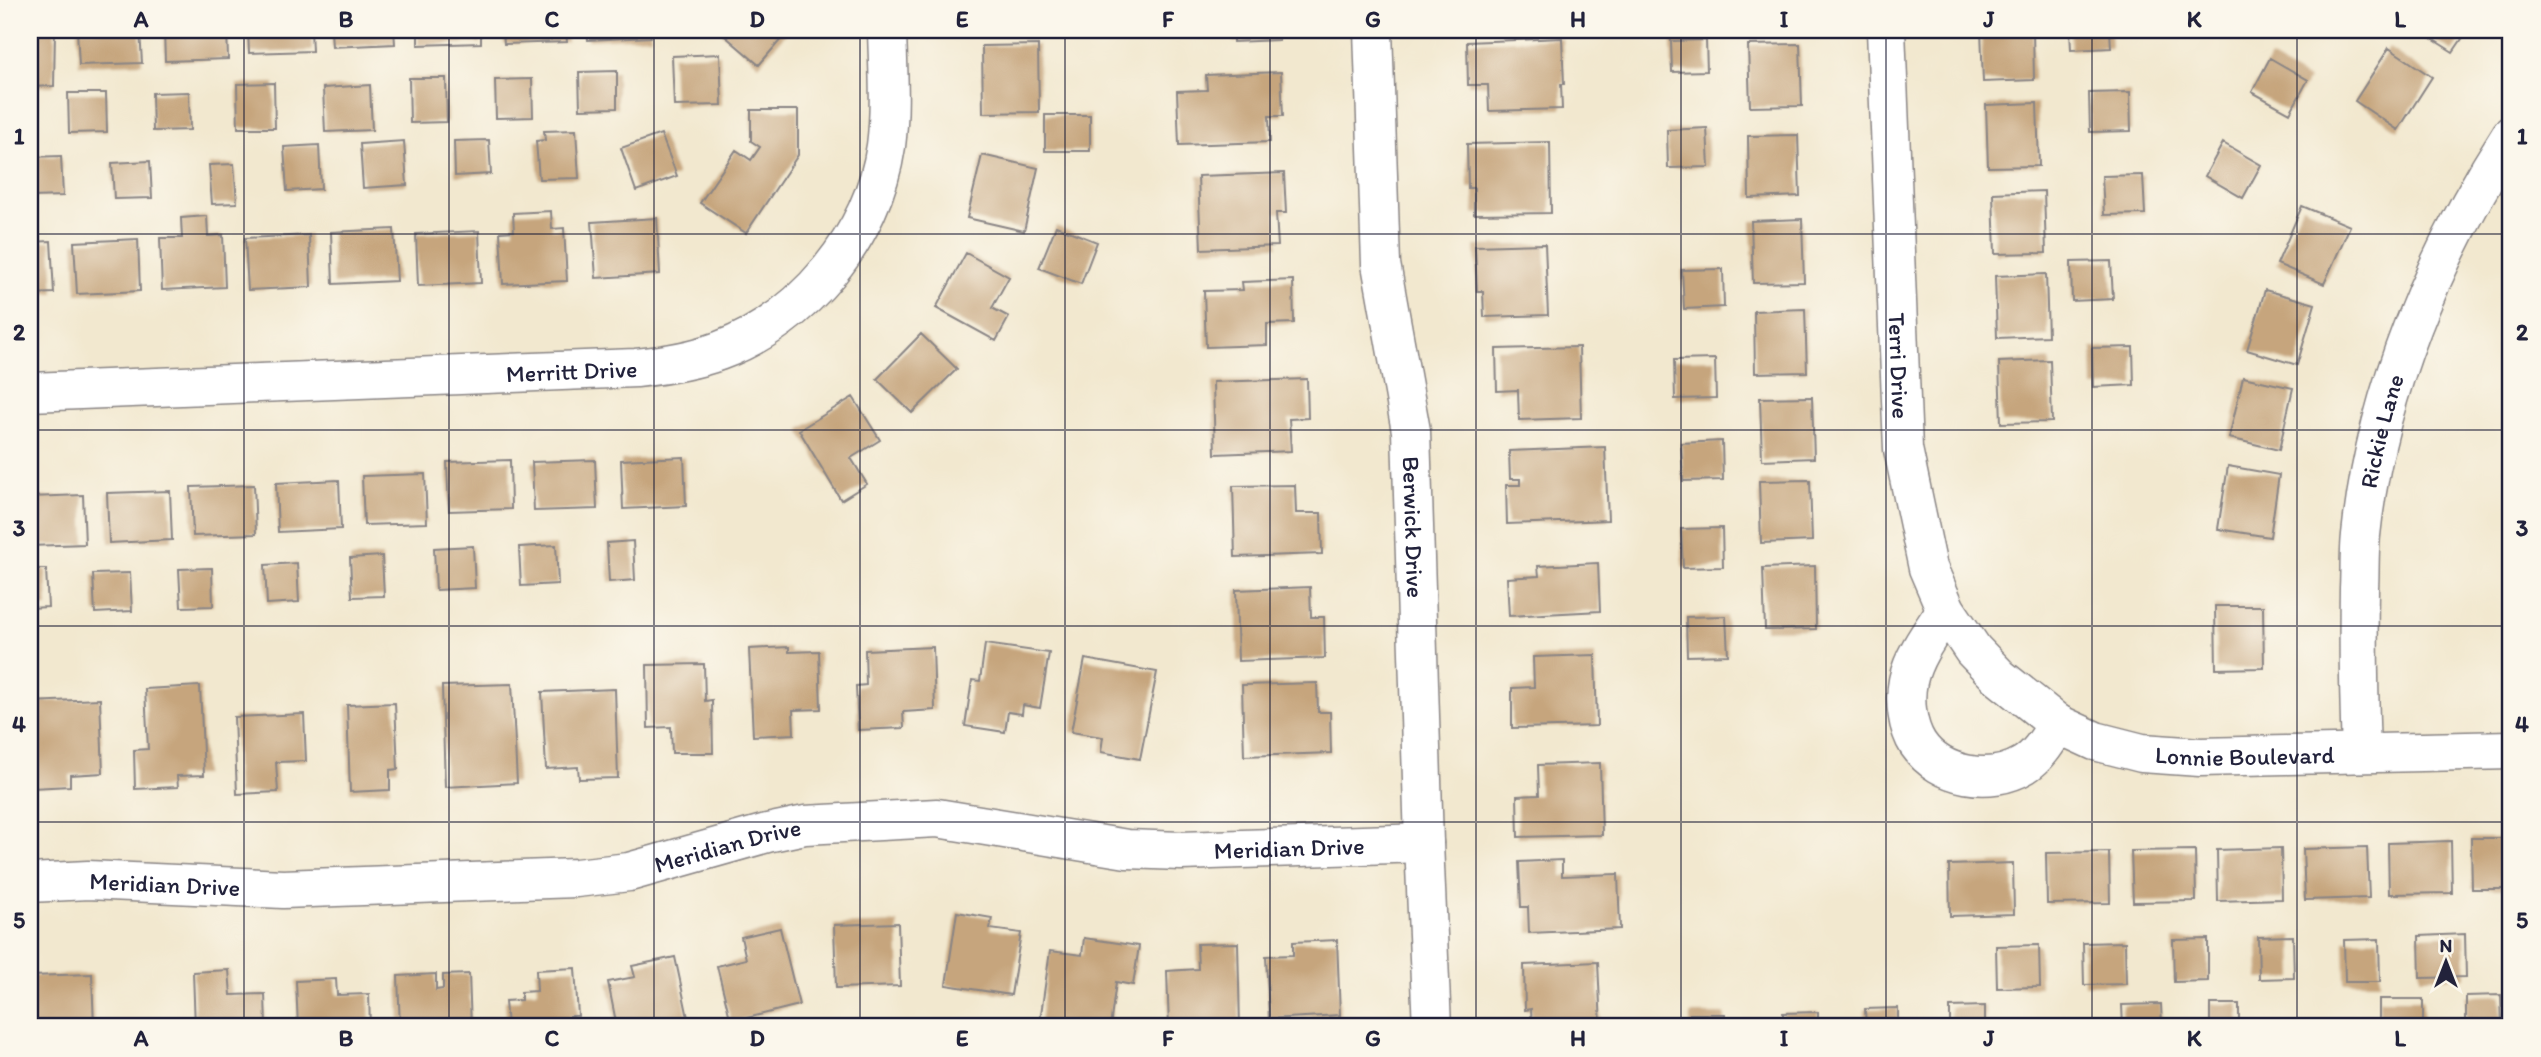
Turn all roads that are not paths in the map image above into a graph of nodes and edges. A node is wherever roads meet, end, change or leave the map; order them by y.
1 (887, 30) edge
2 (1373, 30) edge
3 (1886, 30) edge
4 (2511, 135) edge
5 (30, 392) edge
6 (1946, 610) junction
7 (1999, 677) joint
8 (2058, 723) junction
9 (2511, 750) edge
10 (2361, 753) junction
11 (1424, 843) junction
12 (30, 883) edge
13 (1432, 1027) edge

1 - 5 street, Merritt Drive
2 - 11 street, Berwick Drive
3 - 6 street, Terri Drive
4 - 10 street, Rickie Lane
6 - 7 street, Terri Drive
6 - 8 street
7 - 8 street, Lonnie Boulevard
8 - 10 street, Lonnie Boulevard
9 - 10 street, Lonnie Boulevard
11 - 12 street, Meridian Drive
11 - 13 street, Berwick Drive

